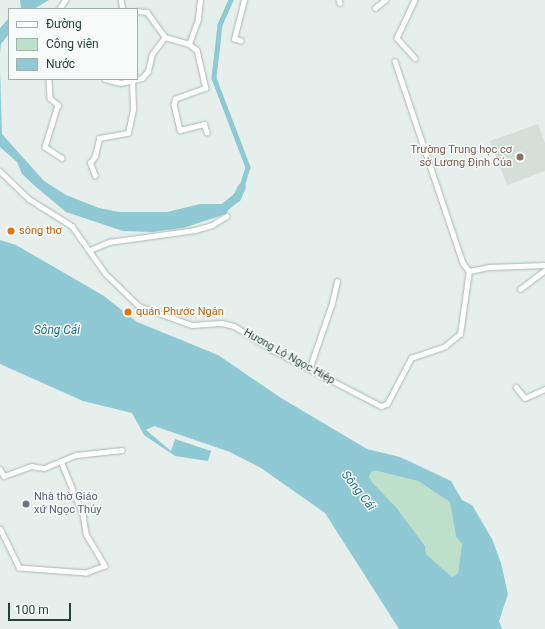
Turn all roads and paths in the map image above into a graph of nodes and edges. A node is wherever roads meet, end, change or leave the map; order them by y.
1 (200, 0) edge
2 (244, 0) edge
3 (385, 0) edge
4 (415, 0) edge
5 (375, 8) dead end
6 (138, 11) edge
7 (165, 37) junction
8 (241, 41) dead end
9 (189, 44) junction
10 (416, 58) dead end
11 (395, 61) dead end
12 (138, 78) edge
13 (49, 80) edge
14 (110, 80) edge
15 (132, 81) joint
16 (207, 132) dead end
17 (62, 158) dead end
18 (0, 171) edge
19 (95, 176) dead end
20 (227, 216) dead end
21 (90, 250) junction
22 (545, 265) edge
23 (545, 270) edge
24 (468, 272) junction
25 (337, 282) dead end
26 (520, 289) dead end
27 (310, 367) junction
28 (516, 387) dead end
29 (545, 389) edge
30 (122, 450) dead end
31 (61, 461) junction
32 (0, 469) edge
33 (2, 476) edge
34 (0, 529) edge

1 - 9 street
2 - 8 street
3 - 5 street
4 - 10 street
6 - 7 street
7 - 9 street
7 - 12 street
9 - 16 street
11 - 24 street
13 - 17 street
14 - 15 street
15 - 19 street
18 - 21 street, Hương Lộ Ngọc Hiệp
20 - 21 street
21 - 27 street, Hương Lộ Ngọc Hiệp
22 - 24 street
23 - 26 street
24 - 27 street, Hương Lộ Ngọc Hiệp
25 - 27 street
28 - 29 street
30 - 31 street
31 - 33 street
31 - 34 street
32 - 33 street

